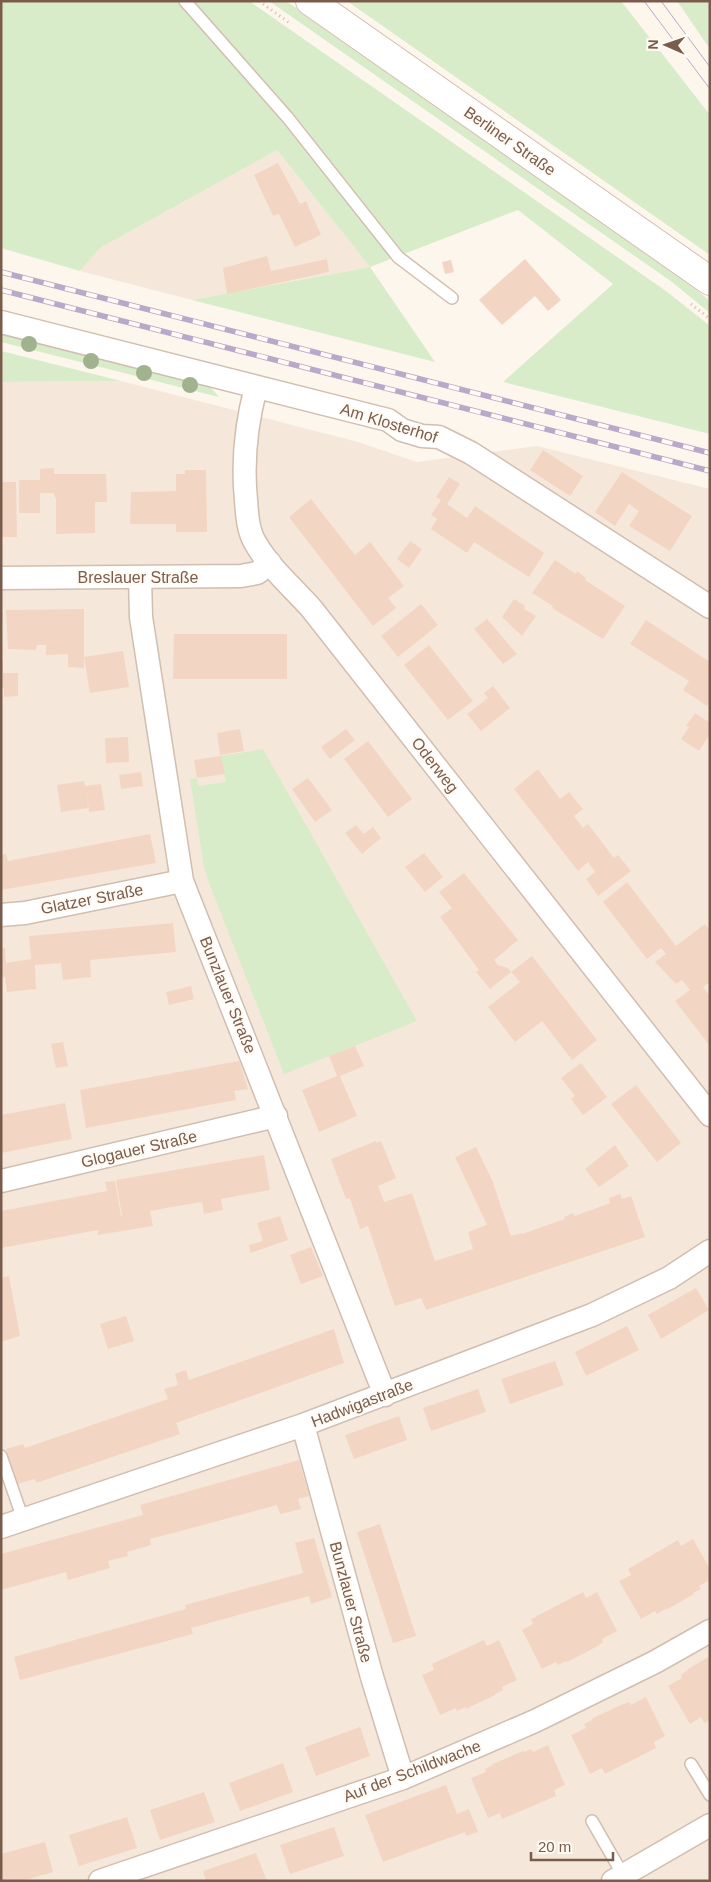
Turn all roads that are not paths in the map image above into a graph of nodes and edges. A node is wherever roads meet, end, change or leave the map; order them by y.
1 (186, 1) edge
2 (310, 1) edge
3 (710, 282) edge
4 (452, 298) dead end
5 (1, 322) edge
6 (256, 387) junction
7 (270, 563) junction
8 (140, 577) junction
9 (1, 578) edge
10 (710, 607) edge
11 (182, 881) junction
12 (1, 915) edge
13 (710, 1115) edge
14 (276, 1116) junction
15 (1, 1182) edge
16 (710, 1251) edge
17 (385, 1395) junction
18 (303, 1425) junction
19 (1, 1456) edge
20 (23, 1519) junction
21 (1, 1526) edge
22 (710, 1631) edge
23 (691, 1764) dead end
24 (403, 1778) junction
25 (710, 1795) edge
26 (592, 1821) dead end
27 (710, 1825) edge
28 (618, 1878) edge
29 (100, 1881) edge

1 - 4 lane
2 - 3 main road, Berliner Straße
5 - 6 street, Am Klosterhof
6 - 7 street, Oderweg
6 - 10 street, Am Klosterhof
7 - 8 street, Breslauer Straße
7 - 13 street, Oderweg
8 - 9 street, Breslauer Straße
8 - 11 street, Bunzlauer Straße
11 - 12 street, Glatzer Straße
11 - 14 street, Bunzlauer Straße
14 - 15 street, Glogauer Straße
14 - 17 street, Bunzlauer Straße
16 - 17 street, Hadwigastraße
17 - 18 street, Hadwigastraße
18 - 20 street, Hadwigastraße
18 - 24 street, Bunzlauer Straße
19 - 20 lane
20 - 21 street, Hadwigastraße
22 - 24 street, Auf der Schildwache
23 - 25 lane
24 - 29 street, Auf der Schildwache
26 - 28 lane
27 - 28 street

